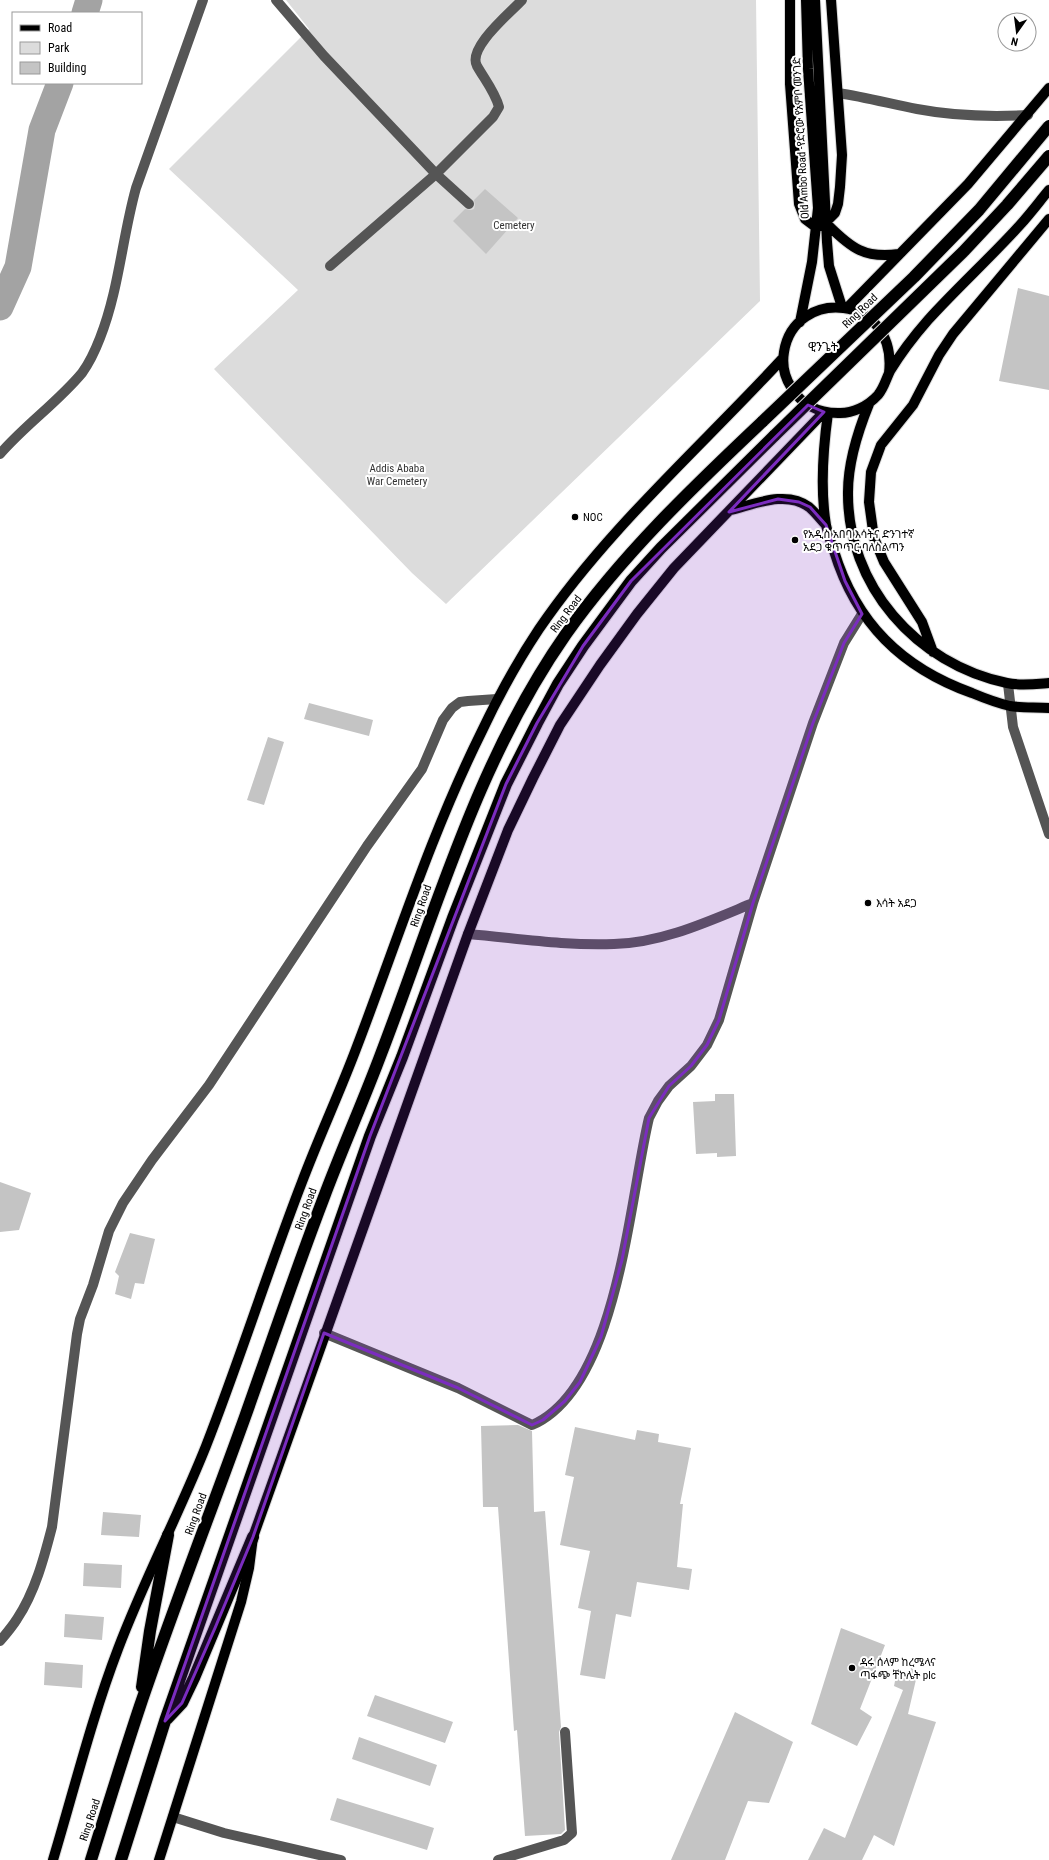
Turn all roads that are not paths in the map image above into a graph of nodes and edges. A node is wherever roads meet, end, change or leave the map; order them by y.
1 (203, 0) edge
2 (276, 0) edge
3 (522, 0) edge
4 (790, 0) edge
5 (806, 0) edge
6 (815, 0) edge
7 (831, 0) edge
8 (1049, 88) edge
9 (838, 93) junction
10 (1028, 115) junction
11 (1049, 126) edge
12 (1049, 156) edge
13 (436, 174) junction
14 (1049, 190) edge
15 (469, 204) dead end
16 (1049, 219) edge
17 (827, 223) junction
18 (817, 228) junction
19 (899, 254) junction
20 (330, 266) dead end
21 (845, 308) junction
22 (800, 322) junction
23 (783, 358) junction
24 (889, 373) junction
25 (869, 404) junction
26 (826, 413) junction
27 (0, 454) edge
28 (730, 510) junction
29 (826, 525) junction
30 (862, 614) junction
31 (933, 652) junction
32 (1049, 683) edge
33 (1008, 684) junction
34 (497, 699) junction
35 (1010, 706) junction
36 (1049, 708) edge
37 (1048, 830) edge
38 (753, 903) junction
39 (468, 934) junction
40 (324, 1333) junction
41 (168, 1535) junction
42 (252, 1537) junction
43 (0, 1641) edge
44 (141, 1704) junction
45 (164, 1721) junction
46 (565, 1732) dead end
47 (173, 1817) junction
48 (53, 1860) edge
49 (91, 1860) edge
50 (121, 1860) edge
51 (159, 1860) edge
52 (341, 1860) edge
53 (498, 1860) edge

1 - 27 street
2 - 13 street
3 - 13 street
4 - 18 main road
5 - 18 main road, Old Ambo Road -የድሮው የአምቦ መንገድ
6 - 17 main road, Old Ambo Road -የድሮው የአምቦ መንገድ
7 - 9 main road
8 - 10 main road
9 - 10 street
9 - 17 main road
10 - 19 main road
11 - 44 highway, Ring Road, bridge
12 - 45 highway, bridge
13 - 15 street
13 - 20 street
14 - 24 main road
16 - 31 main road
17 - 19 main road
17 - 21 main road, Old Ambo Road -የድሮው የአምቦ መንገድ
18 - 22 main road, Old Ambo Road -የድሮው የአምቦ መንገድ
19 - 21 main road
21 - 22 main road
21 - 24 main road
22 - 23 main road
23 - 26 main road
23 - 34 main road, Ring Road
24 - 25 main road
25 - 26 main road
25 - 31 main road
26 - 28 main road
26 - 29 main road
28 - 29 main road
28 - 39 main road
29 - 30 main road
30 - 35 main road
30 - 38 street
31 - 33 main road
32 - 33 main road
33 - 35 street
34 - 41 main road, Ring Road
34 - 43 street
35 - 36 main road
35 - 37 street
38 - 39 street
38 - 40 street
39 - 40 main road
40 - 42 main road
41 - 44 highway
41 - 48 main road, Ring Road
42 - 45 highway
42 - 47 main road
44 - 49 highway, Ring Road
45 - 50 highway
46 - 53 street
47 - 51 main road
47 - 52 street

